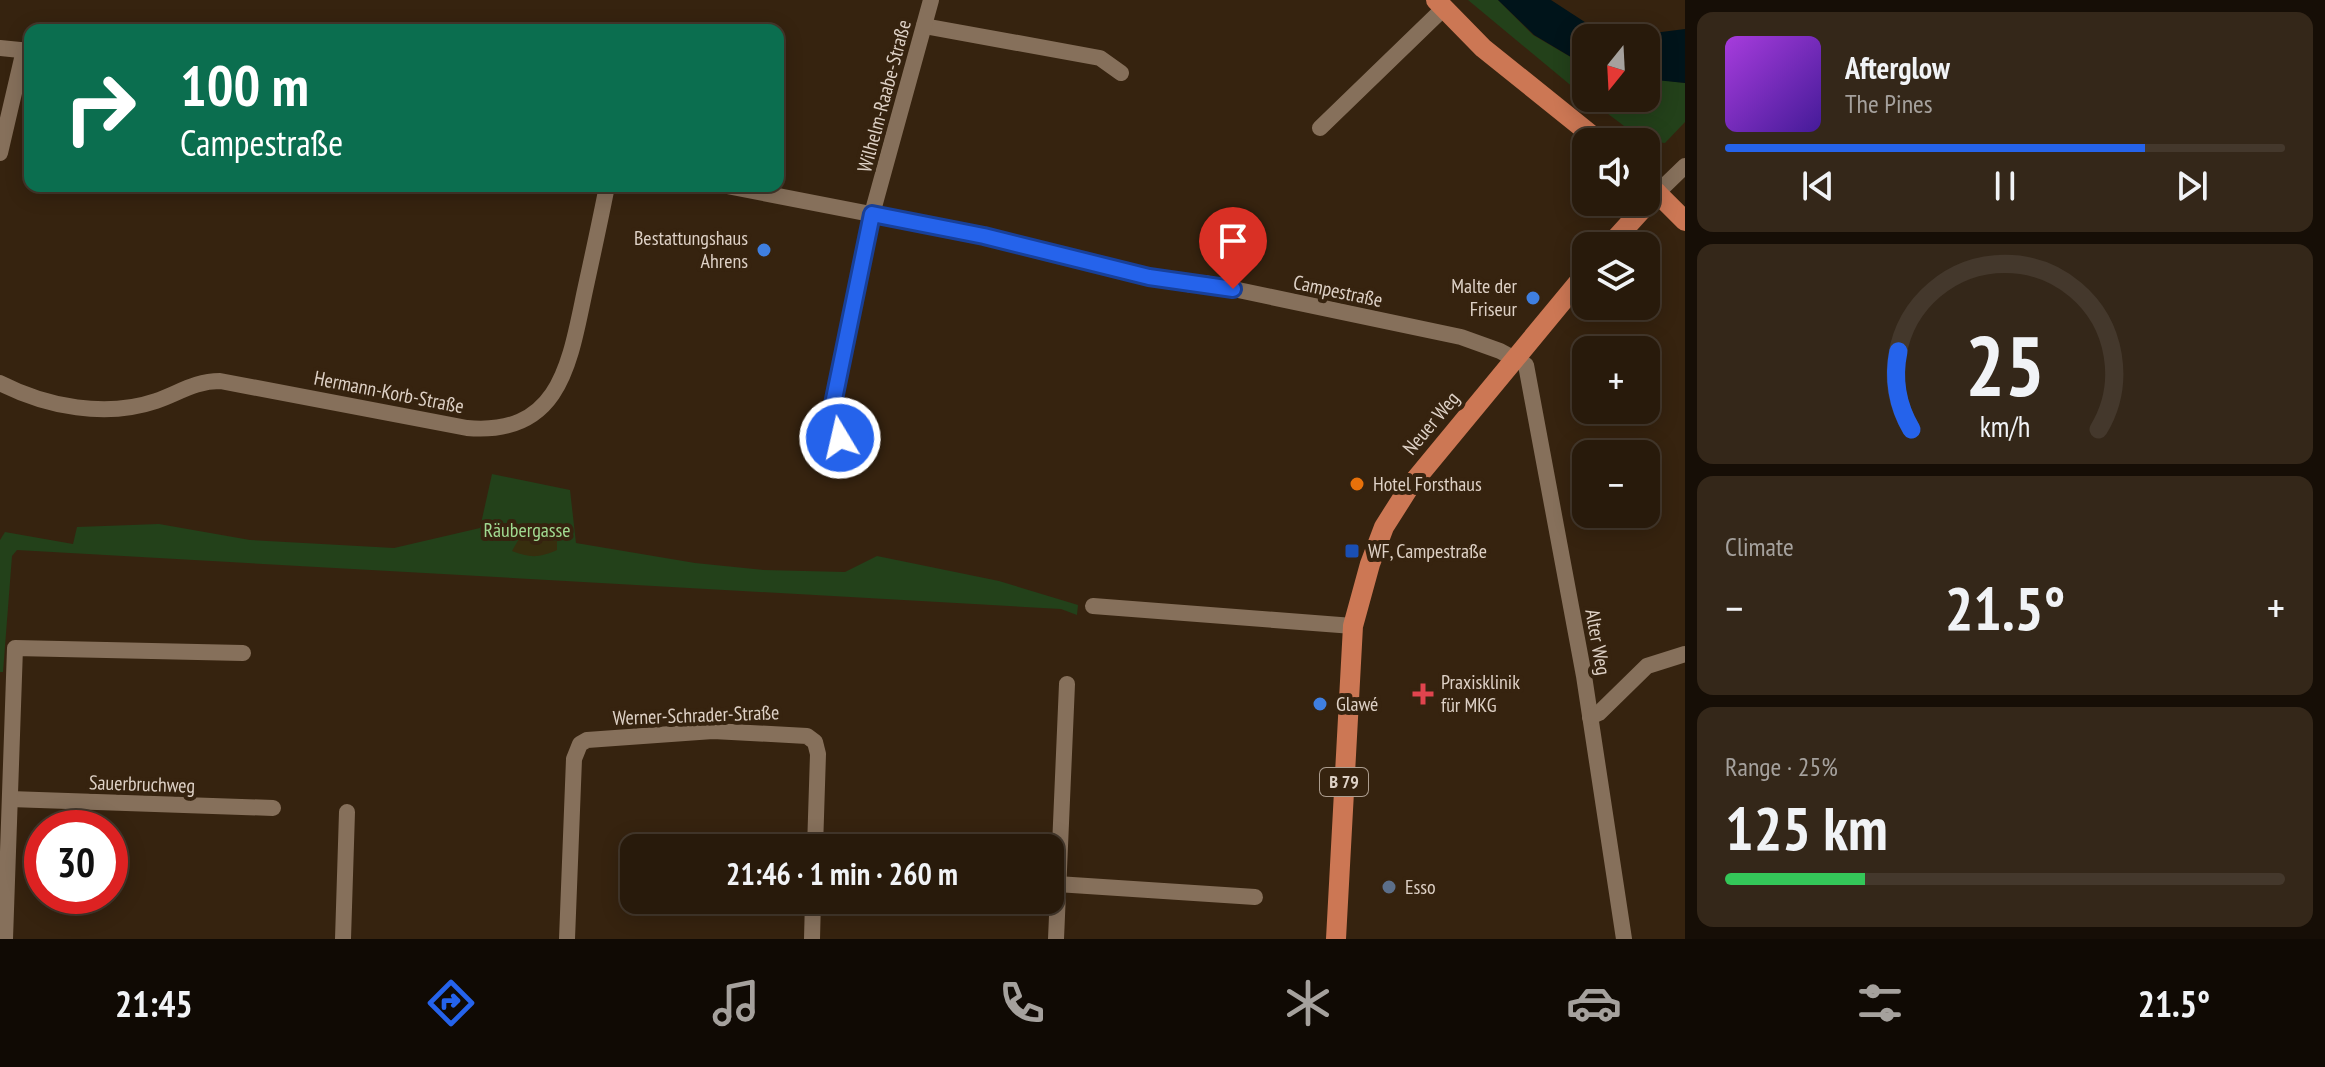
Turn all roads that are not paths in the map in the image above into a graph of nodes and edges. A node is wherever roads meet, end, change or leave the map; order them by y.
1 (931, 0) edge
2 (1440, 4) edge
3 (924, 26) junction
4 (0, 48) edge
5 (24, 50) edge
6 (24, 61) edge
7 (1121, 73) dead end
8 (1320, 128) dead end
9 (1582, 128) edge
10 (0, 153) edge
11 (1685, 166) edge
12 (1660, 182) edge
13 (606, 192) edge
14 (758, 192) edge
15 (1660, 195) edge
16 (872, 214) junction
17 (1685, 221) edge
18 (1572, 290) edge
19 (1516, 359) junction
20 (0, 383) edge
21 (840, 438) dead end
22 (1093, 606) dead end
23 (1353, 626) junction
24 (243, 653) dead end
25 (1685, 654) edge
26 (1067, 684) dead end
27 (1590, 717) junction
28 (10, 799) junction
29 (273, 808) dead end
30 (347, 812) dead end
31 (815, 834) edge
32 (1060, 834) edge
33 (1064, 884) edge
34 (1255, 897) dead end
35 (813, 914) edge
36 (1056, 914) edge
37 (5, 939) edge
38 (343, 939) edge
39 (567, 939) edge
40 (812, 939) edge
41 (1056, 939) edge
42 (1336, 939) edge
43 (1624, 939) edge

1 - 3 street, Wilhelm-Raabe-Straße
2 - 8 street
2 - 9 main road
3 - 7 street
3 - 16 street, Wilhelm-Raabe-Straße
4 - 5 street
6 - 10 street
11 - 12 street
13 - 20 street, Hermann-Korb-Straße
14 - 16 street, Campestraße
15 - 17 main road
16 - 19 street, Campestraße
16 - 21 street, Wilhelm-Raabe-Straße
18 - 19 main road, Neuer Weg / B 79
19 - 23 main road, Neuer Weg / B 79
19 - 27 street, Alter Weg
22 - 23 street
23 - 42 main road, Neuer Weg / B 79
24 - 28 street
25 - 27 street
26 - 32 street
27 - 43 street, Alter Weg
28 - 29 street, Sauerbruchweg
28 - 37 street
30 - 38 street
31 - 39 street, Werner-Schrader-Straße
33 - 34 street
35 - 40 street
36 - 41 street

